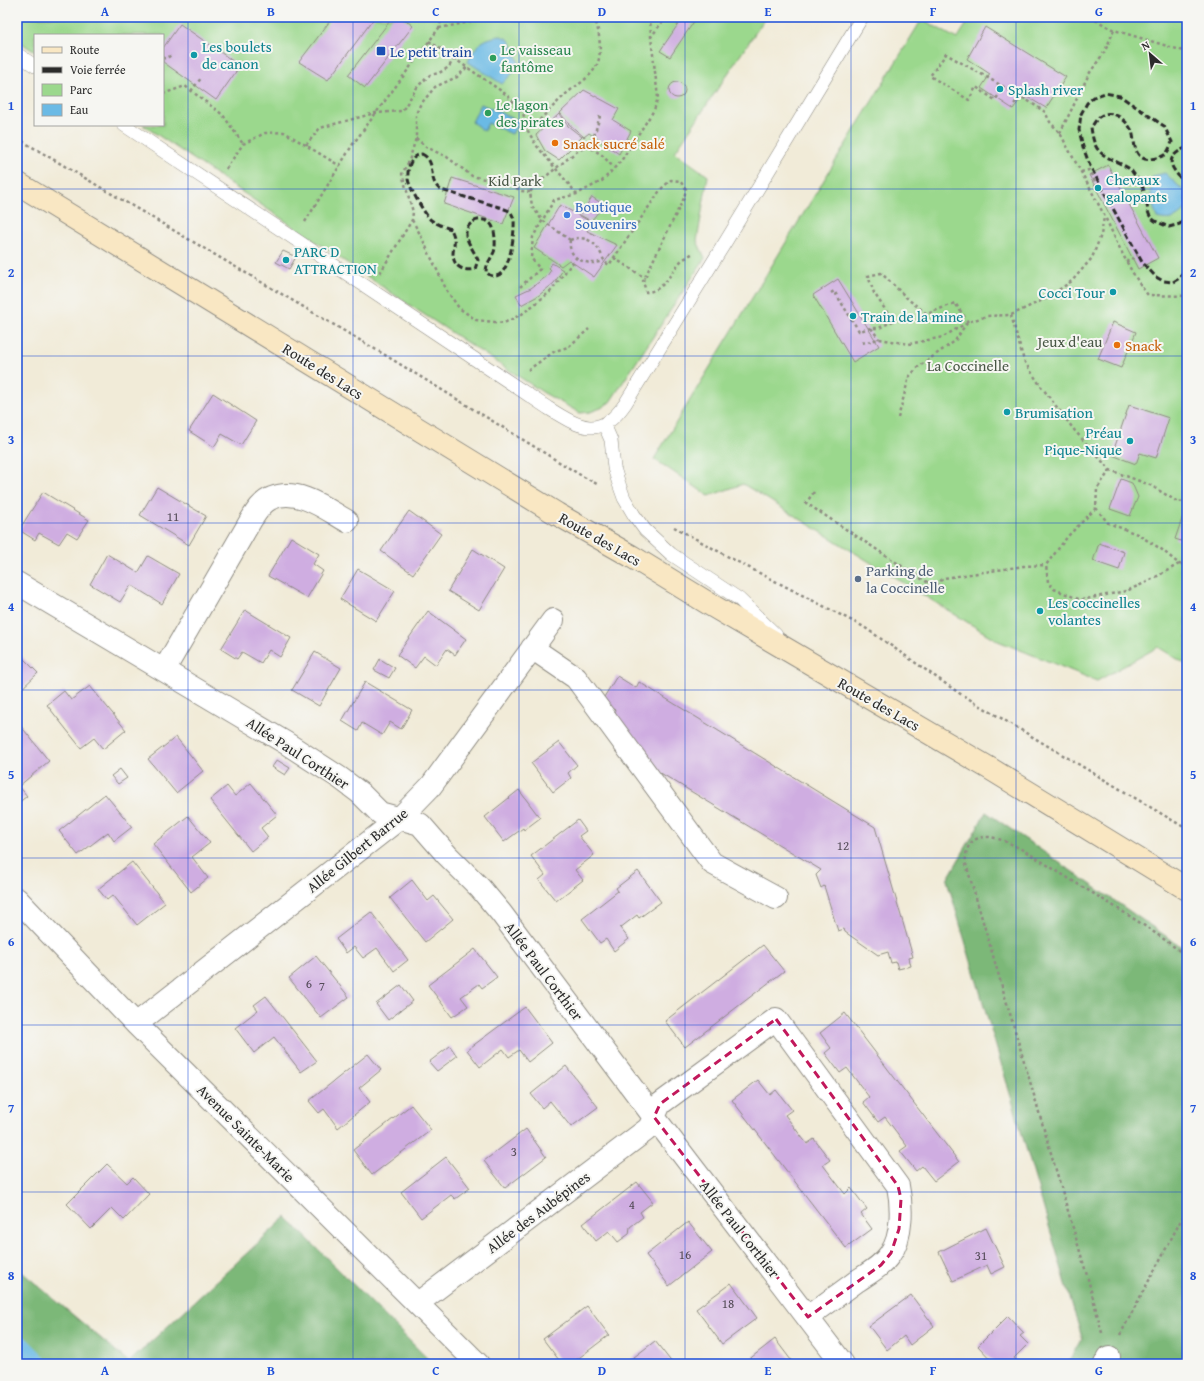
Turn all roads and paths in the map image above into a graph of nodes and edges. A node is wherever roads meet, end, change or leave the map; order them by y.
1 (442, 17) edge
2 (484, 17) edge
3 (594, 17) edge
4 (650, 17) edge
5 (666, 17) edge
6 (862, 17) edge
7 (1090, 17) edge
8 (439, 28) junction
9 (1114, 30) junction
10 (651, 37) junction
11 (429, 41) junction
12 (1187, 52) edge
13 (17, 54) edge
14 (171, 55) dead end
15 (164, 58) edge
16 (454, 58) junction
17 (34, 65) edge
18 (467, 67) junction
19 (202, 77) dead end
20 (191, 91) junction
21 (164, 94) edge
22 (998, 96) dead end
23 (1021, 96) junction
24 (1014, 104) dead end
25 (375, 113) junction
26 (601, 113) dead end
27 (126, 126) edge
28 (528, 131) junction
29 (1060, 133) junction
30 (416, 138) junction
31 (244, 144) junction
32 (306, 145) junction
33 (588, 146) junction
34 (340, 166) junction
35 (614, 168) junction
36 (556, 169) junction
37 (1081, 172) junction
38 (223, 174) dead end
39 (17, 183) edge
40 (1100, 184) dead end
41 (530, 192) junction
42 (577, 194) junction
43 (1104, 216) junction
44 (412, 220) junction
45 (542, 220) junction
46 (302, 227) dead end
47 (570, 240) junction
48 (695, 252) dead end
49 (1138, 255) dead end
50 (576, 258) junction
51 (614, 258) junction
52 (604, 261) junction
53 (1126, 262) junction
54 (378, 277) dead end
55 (645, 278) junction
56 (520, 288) dead end
57 (831, 293) dead end
58 (1187, 296) edge
59 (1011, 315) junction
60 (968, 322) junction
61 (871, 328) junction
62 (589, 329) dead end
63 (879, 339) junction
64 (862, 343) dead end
65 (526, 371) dead end
66 (898, 418) dead end
67 (604, 424) junction
68 (1110, 470) junction
69 (814, 492) dead end
70 (1187, 501) edge
71 (1096, 508) junction
72 (347, 521) dead end
73 (1179, 564) junction
74 (1046, 565) junction
75 (1187, 565) edge
76 (17, 583) edge
77 (553, 620) dead end
78 (532, 648) junction
79 (795, 655) junction
80 (164, 670) junction
81 (400, 818) junction
82 (1187, 889) edge
83 (776, 898) dead end
84 (17, 899) edge
85 (1187, 957) edge
86 (136, 1024) junction
87 (654, 1117) junction
88 (1187, 1209) edge
89 (418, 1304) junction
90 (808, 1317) junction
91 (1106, 1361) edge
92 (478, 1364) edge
93 (843, 1364) edge

1 - 8 path
2 - 8 path
3 - 28 path
4 - 10 path
5 - 10 path
6 - 67 lane
7 - 9 path
8 - 11 path
9 - 12 path
9 - 29 path
10 - 35 path
11 - 16 path
11 - 25 path
13 - 17 lane
14 - 15 path
16 - 18 path
16 - 25 path
18 - 28 path
18 - 30 path
19 - 20 path
20 - 21 path
20 - 31 path
22 - 23 path
23 - 24 path
23 - 29 path
25 - 32 path
25 - 34 path
26 - 33 path
27 - 67 lane
28 - 36 path
29 - 37 path
30 - 41 path
30 - 44 path
31 - 32 path
31 - 38 path
32 - 34 path
33 - 35 path
33 - 36 path
34 - 46 path
35 - 42 path
36 - 41 path
36 - 42 path
37 - 40 path
37 - 43 path
39 - 79 main road, Route des Lacs
41 - 45 path
42 - 45 path
43 - 53 path
43 - 59 path
44 - 50 path
44 - 54 path
45 - 47 path
45 - 56 path
47 - 50 path
47 - 52 path
48 - 55 path
49 - 53 path
50 - 52 path
51 - 52 path
51 - 55 path
51 - 55 path
53 - 58 path
57 - 61 path
59 - 60 path
59 - 68 path
60 - 61 path
60 - 63 path
60 - 66 path
61 - 63 path
62 - 65 path
63 - 64 path
67 - 79 lane
68 - 70 path
68 - 71 path
69 - 74 path
71 - 73 path
71 - 74 path
72 - 80 street
73 - 74 path
73 - 75 path
76 - 80 street, Allée Paul Corthier
77 - 78 street, Allée Gilbert Barrue
78 - 81 street, Allée Gilbert Barrue
78 - 83 street
79 - 82 main road, Route des Lacs
80 - 81 street, Allée Paul Corthier
81 - 86 street, Allée Gilbert Barrue
81 - 87 street, Allée Paul Corthier
84 - 86 street, Avenue Sainte-Marie
85 - 91 path
86 - 89 street, Avenue Sainte-Marie
87 - 89 street, Allée des Aubépines
87 - 90 street, Allée Paul Corthier
87 - 90 street, Allée des Aubépines
88 - 91 path
89 - 92 street, Avenue Sainte-Marie
90 - 93 street, Allée Paul Corthier

